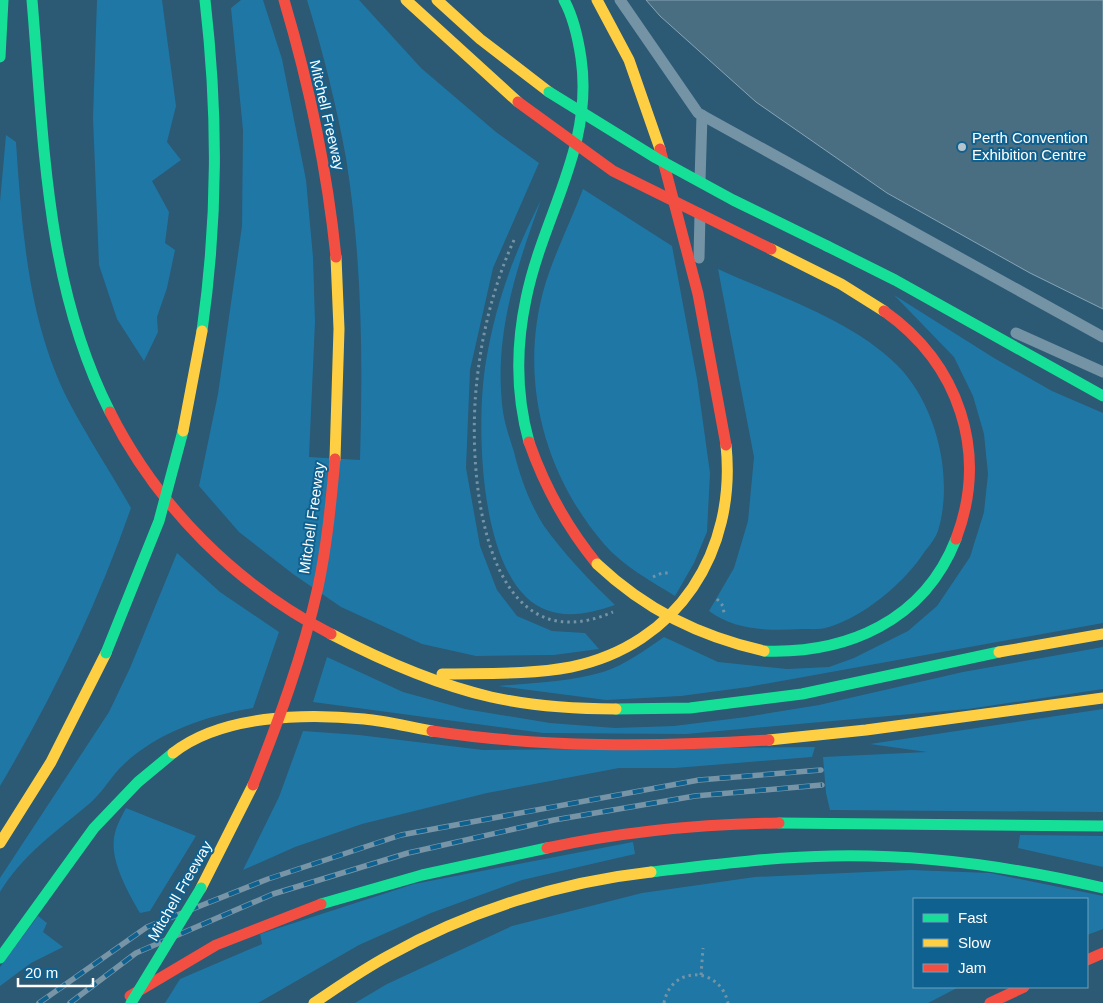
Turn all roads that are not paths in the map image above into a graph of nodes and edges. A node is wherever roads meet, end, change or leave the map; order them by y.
1 (3, 0) edge
2 (32, 0) edge
3 (205, 0) edge
4 (284, 0) edge
5 (406, 0) edge
6 (437, 0) edge
7 (564, 0) edge
8 (597, 0) edge
9 (620, 0) edge
10 (0, 57) edge
11 (549, 92) junction
12 (702, 115) junction
13 (685, 191) dead end
14 (701, 202) dead end
15 (771, 250) junction
16 (895, 280) junction
17 (697, 284) junction
18 (1103, 337) edge
19 (1103, 372) edge
20 (1103, 396) edge
21 (1103, 634) edge
22 (420, 674) junction
23 (1103, 698) edge
24 (1103, 826) edge
25 (0, 843) edge
26 (1103, 888) edge
27 (1103, 953) edge
28 (0, 958) edge
29 (1088, 960) edge
30 (1022, 988) edge
31 (119, 1003) edge
32 (131, 1003) edge
33 (314, 1003) edge
34 (990, 1003) edge

1 - 10 highway
2 - 22 highway
3 - 25 highway, bridge
4 - 32 highway, Mitchell Freeway, bridge
5 - 15 highway, bridge
6 - 11 highway
7 - 15 highway, bridge
8 - 17 highway
9 - 12 lane
11 - 13 highway, bridge
11 - 16 highway, bridge
12 - 17 lane
12 - 18 lane
14 - 15 highway, bridge
16 - 19 lane
16 - 20 highway
17 - 22 highway
21 - 22 highway
23 - 28 highway
24 - 31 highway
26 - 33 highway
27 - 29 highway
30 - 34 highway

